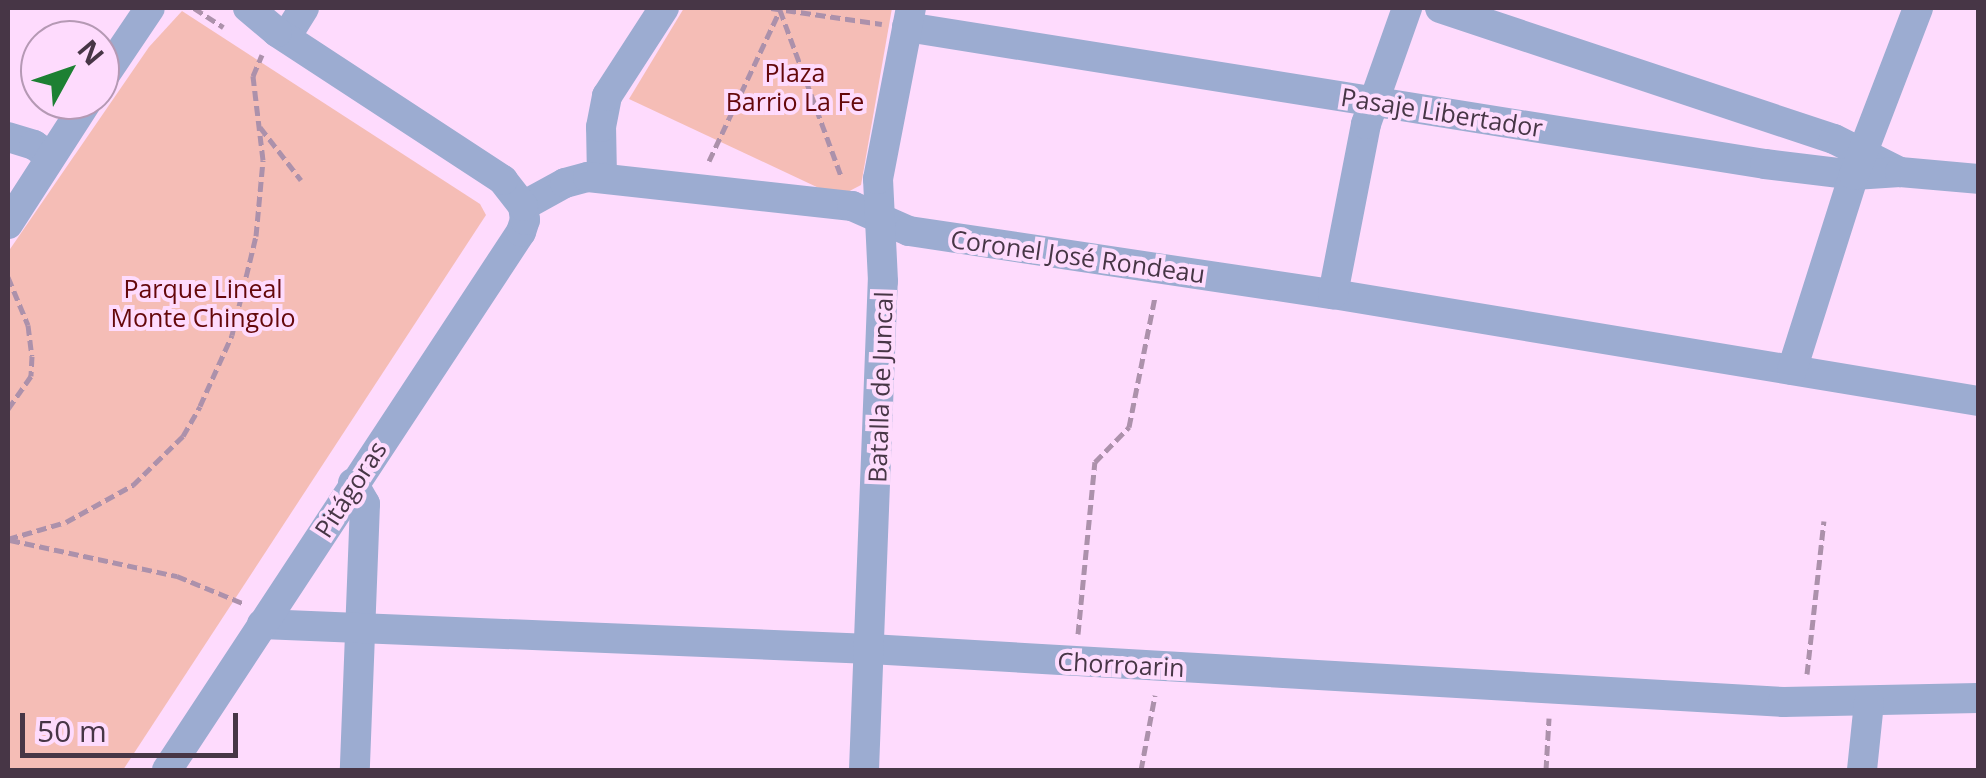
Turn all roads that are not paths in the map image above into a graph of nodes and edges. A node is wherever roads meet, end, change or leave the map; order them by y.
1 (150, 8) edge
2 (304, 8) edge
3 (664, 8) edge
4 (1407, 8) edge
5 (1440, 8) edge
6 (1918, 8) edge
7 (909, 17) edge
8 (241, 21) edge
9 (271, 45) junction
10 (120, 52) edge
11 (1373, 101) junction
12 (74, 120) edge
13 (8, 136) edge
14 (50, 156) junction
15 (1858, 164) junction
16 (602, 177) junction
17 (1978, 179) edge
18 (523, 206) junction
19 (880, 218) junction
20 (8, 224) edge
21 (1333, 294) junction
22 (1792, 370) junction
23 (1978, 401) edge
24 (353, 483) junction
25 (266, 619) junction
26 (364, 627) junction
27 (870, 649) junction
28 (1978, 698) edge
29 (1870, 702) junction
30 (167, 770) edge
31 (354, 770) edge
32 (864, 770) edge
33 (1862, 770) edge

1 - 10 street
2 - 9 street
3 - 16 street
4 - 11 street
5 - 15 street
6 - 15 street
7 - 11 street, Pasaje Libertador
7 - 19 street, Batalla de Juncal
8 - 9 street
9 - 18 street
11 - 15 street, Pasaje Libertador
11 - 21 street
12 - 14 street
13 - 14 street
14 - 20 street
15 - 17 street, Pasaje Libertador
15 - 22 street
16 - 18 street, Coronel José Rondeau
16 - 19 street, Coronel José Rondeau
18 - 24 street, Pitágoras
19 - 21 street, Coronel José Rondeau
19 - 27 street, Batalla de Juncal
21 - 22 street, Coronel José Rondeau
22 - 23 street, Coronel José Rondeau
24 - 25 street, Pitágoras
24 - 26 street
25 - 26 street, Chorroarin
25 - 30 street, Pitágoras
26 - 27 street, Chorroarin
26 - 31 street
27 - 29 street, Chorroarin
27 - 32 street, Batalla de Juncal
28 - 29 street, Chorroarin
29 - 33 street

